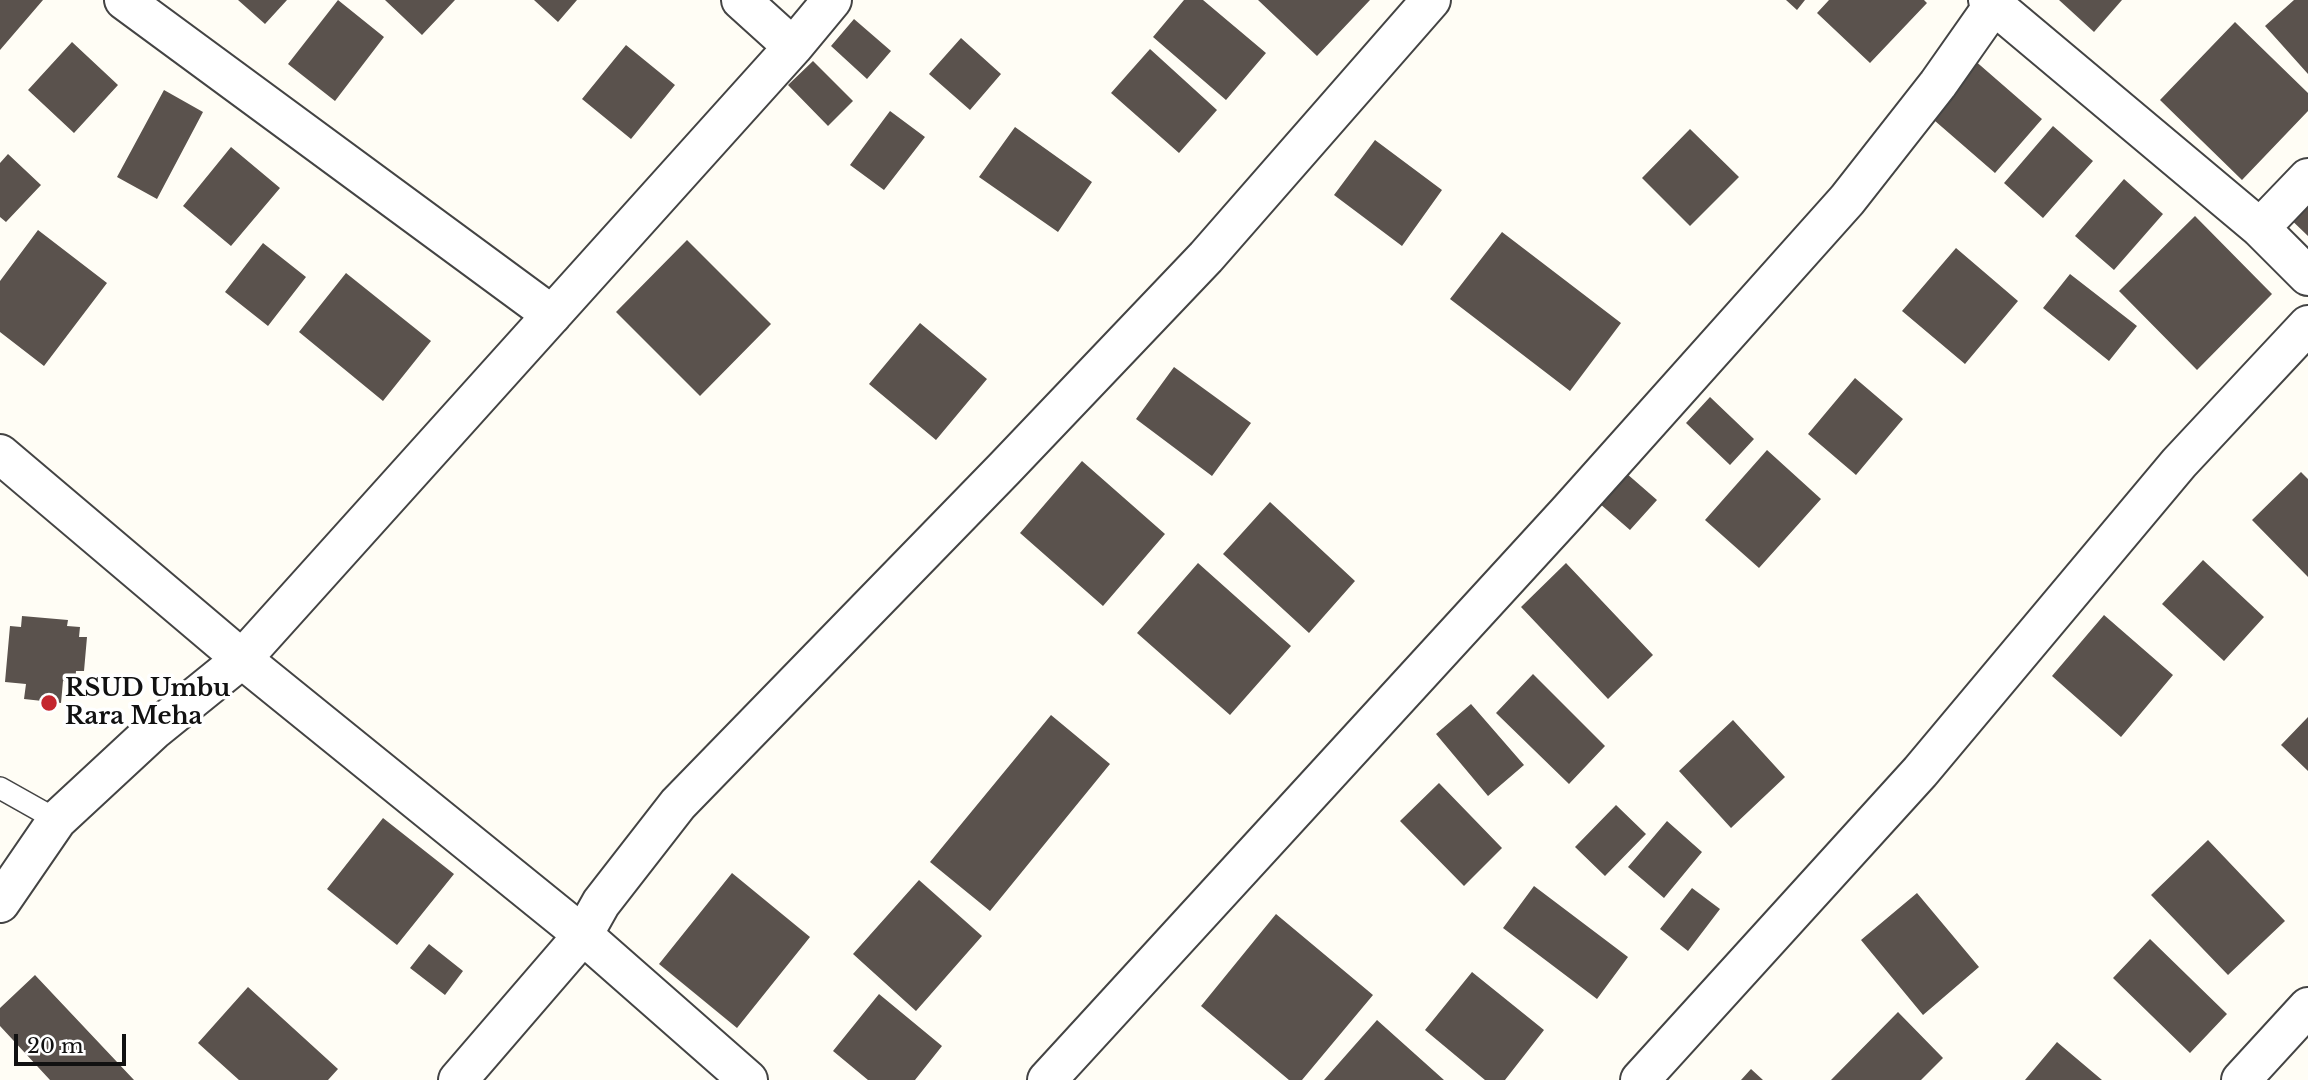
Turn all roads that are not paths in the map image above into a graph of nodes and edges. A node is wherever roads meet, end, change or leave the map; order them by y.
1 (124, 0) edge
2 (741, 0) edge
3 (832, 0) edge
4 (1431, 0) edge
5 (1993, 2) edge
6 (793, 47) junction
7 (2308, 178) edge
8 (2260, 229) junction
9 (2308, 276) edge
10 (552, 315) junction
11 (2308, 325) edge
12 (0, 454) edge
13 (242, 659) junction
14 (0, 788) edge
15 (57, 820) junction
16 (0, 904) edge
17 (583, 935) junction
18 (2308, 1007) edge
19 (458, 1080) edge
20 (748, 1080) edge
21 (1047, 1080) edge
22 (1640, 1080) edge
23 (2241, 1080) edge

1 - 10 street
2 - 6 street
3 - 6 street
4 - 17 street
5 - 8 street
5 - 21 street
6 - 10 street
7 - 8 street
8 - 9 street
10 - 13 street
11 - 22 street
12 - 13 street
13 - 15 street
13 - 17 street
14 - 15 lane
15 - 16 street
17 - 19 street
17 - 20 street
18 - 23 street

